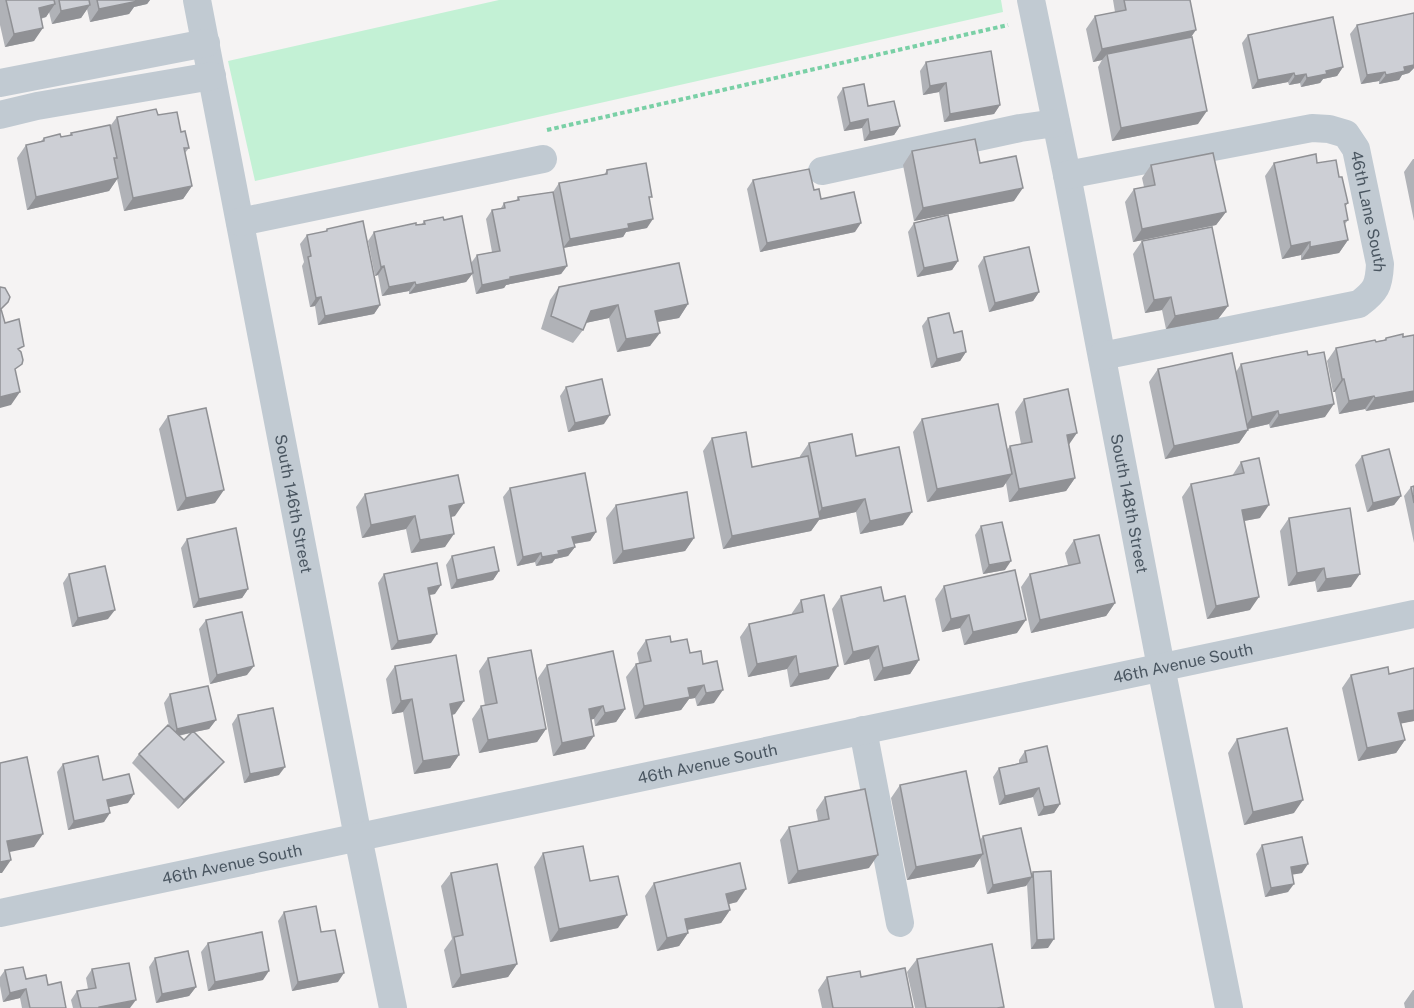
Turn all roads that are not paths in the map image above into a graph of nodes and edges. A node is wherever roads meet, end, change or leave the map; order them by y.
1 (197, 0) edge
2 (1033, 9) edge
3 (206, 44) junction
4 (212, 76) junction
5 (0, 83) edge
6 (0, 115) edge
7 (1056, 123) junction
8 (540, 146) road end
9 (822, 171) dead end
10 (1067, 175) junction
11 (240, 222) junction
12 (1102, 356) junction
13 (1414, 614) edge
14 (1161, 667) junction
15 (863, 730) junction
16 (358, 837) junction
17 (0, 914) edge
18 (900, 923) dead end
19 (393, 1008) edge
20 (1228, 1008) edge

1 - 3 street, South 146th Street
2 - 7 street, South 148th Street
3 - 4 street, South 146th Street
3 - 5 street
4 - 6 street
4 - 11 street, South 146th Street
7 - 9 street
7 - 10 street, South 148th Street
8 - 11 street
10 - 12 street, South 148th Street
10 - 12 street, 46th Lane South
11 - 16 street, South 146th Street
12 - 14 street, South 148th Street
13 - 14 street, 46th Avenue South
14 - 15 street, 46th Avenue South
14 - 20 street, South 148th Street
15 - 16 street, 46th Avenue South
15 - 18 street
16 - 17 street, 46th Avenue South
16 - 19 street, South 146th Street

